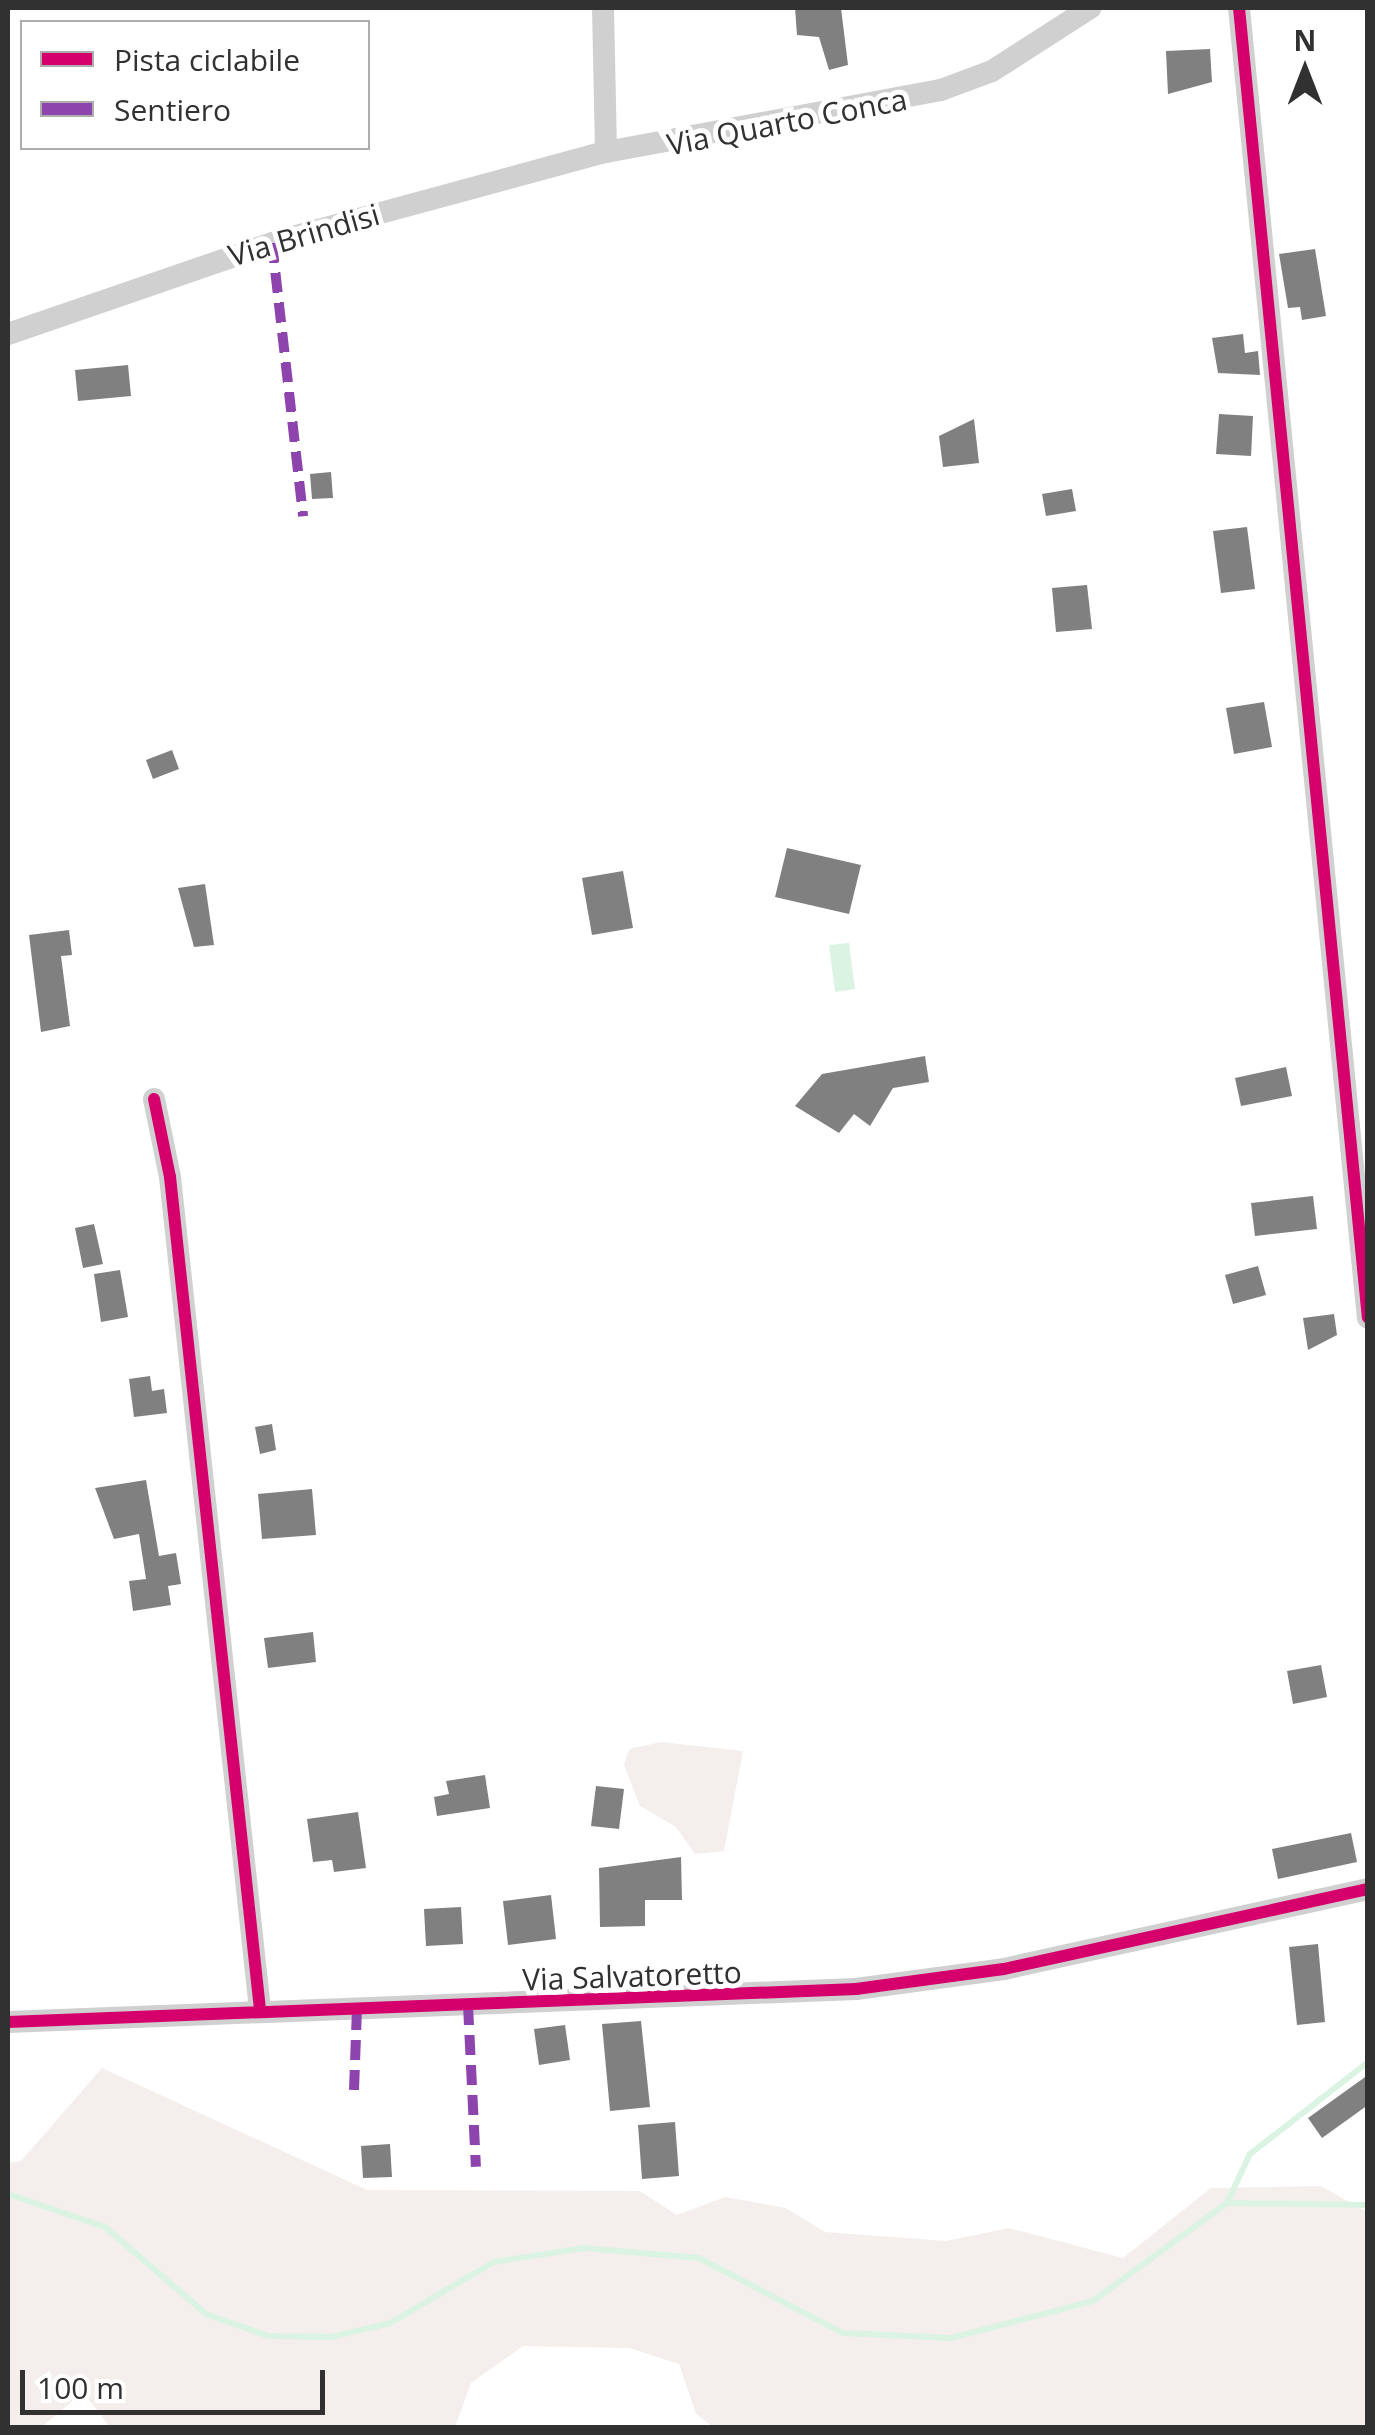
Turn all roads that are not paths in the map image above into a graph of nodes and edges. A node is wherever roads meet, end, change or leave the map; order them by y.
1 (603, 8) edge
2 (1090, 8) edge
3 (1239, 8) edge
4 (606, 152) junction
5 (8, 334) edge
6 (154, 1099) dead end
7 (1368, 1318) edge
8 (1368, 1889) edge
9 (260, 2010) junction
10 (8, 2022) edge

1 - 4 street
2 - 4 street, Via Quarto Conca
3 - 7 street
4 - 5 street, Via Brindisi
6 - 9 street
8 - 9 street, Via Salvatoretto
9 - 10 street, Via Salvatoretto

